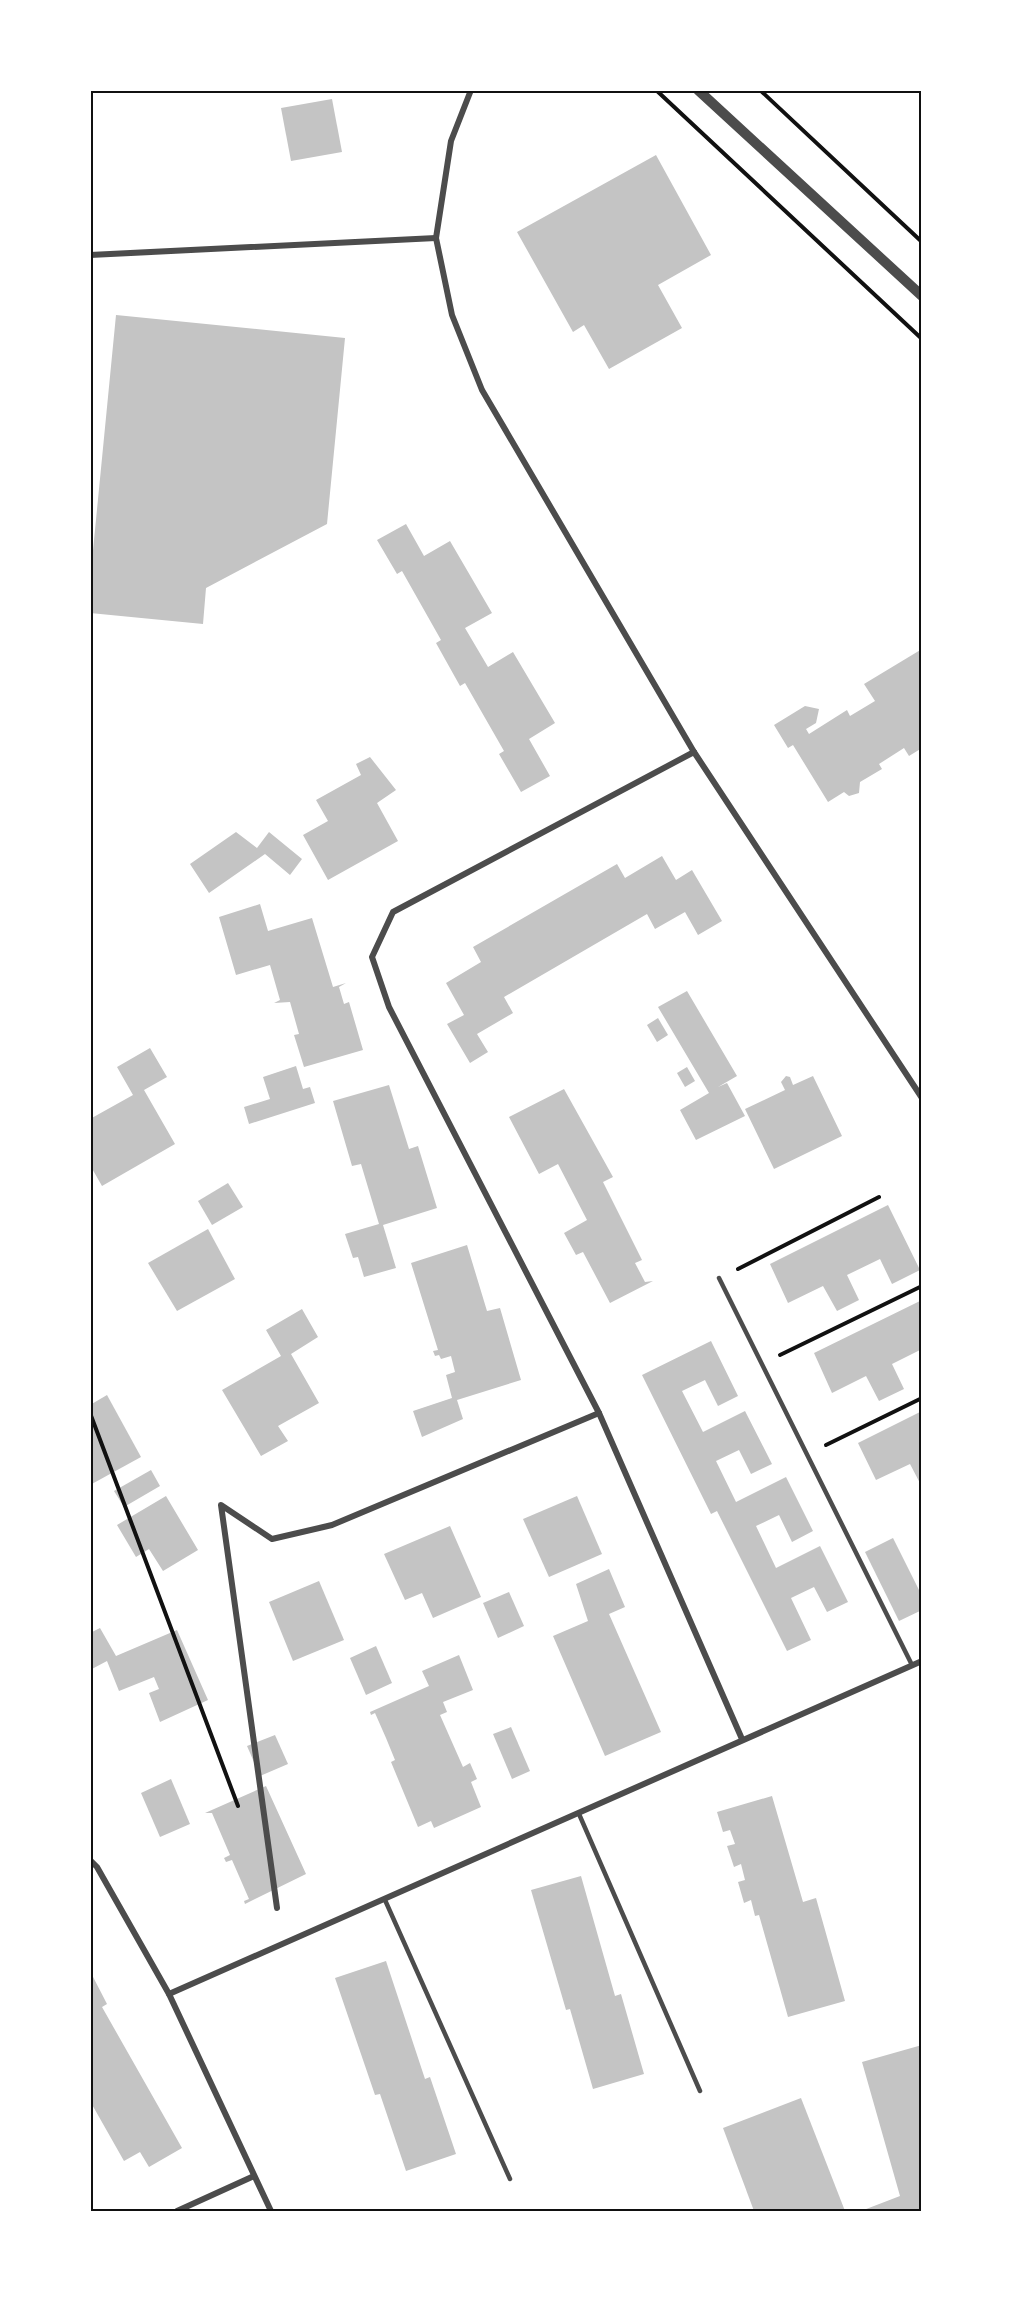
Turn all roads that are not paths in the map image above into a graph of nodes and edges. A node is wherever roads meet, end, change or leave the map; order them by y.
1 (471, 90) edge
2 (698, 90) edge
3 (436, 238) junction
4 (90, 255) edge
5 (922, 296) edge
6 (693, 752) junction
7 (922, 1098) edge
8 (719, 1278) road end
9 (599, 1413) junction
10 (922, 1661) edge
11 (912, 1665) junction
12 (742, 1739) junction
13 (579, 1814) junction
14 (90, 1860) edge
15 (385, 1900) junction
16 (277, 1908) dead end
17 (169, 1994) junction
18 (700, 2091) dead end
19 (254, 2175) junction
20 (510, 2179) dead end
21 (177, 2211) edge
22 (271, 2211) edge

1 - 3 street
2 - 5 street
3 - 4 street
3 - 6 street
6 - 7 street
6 - 9 street
8 - 11 lane
9 - 12 street
9 - 16 street
10 - 11 street
11 - 12 street
12 - 13 street
13 - 15 street
13 - 18 lane
14 - 17 street
15 - 17 street
15 - 20 lane
17 - 19 street
19 - 21 street
19 - 22 street

